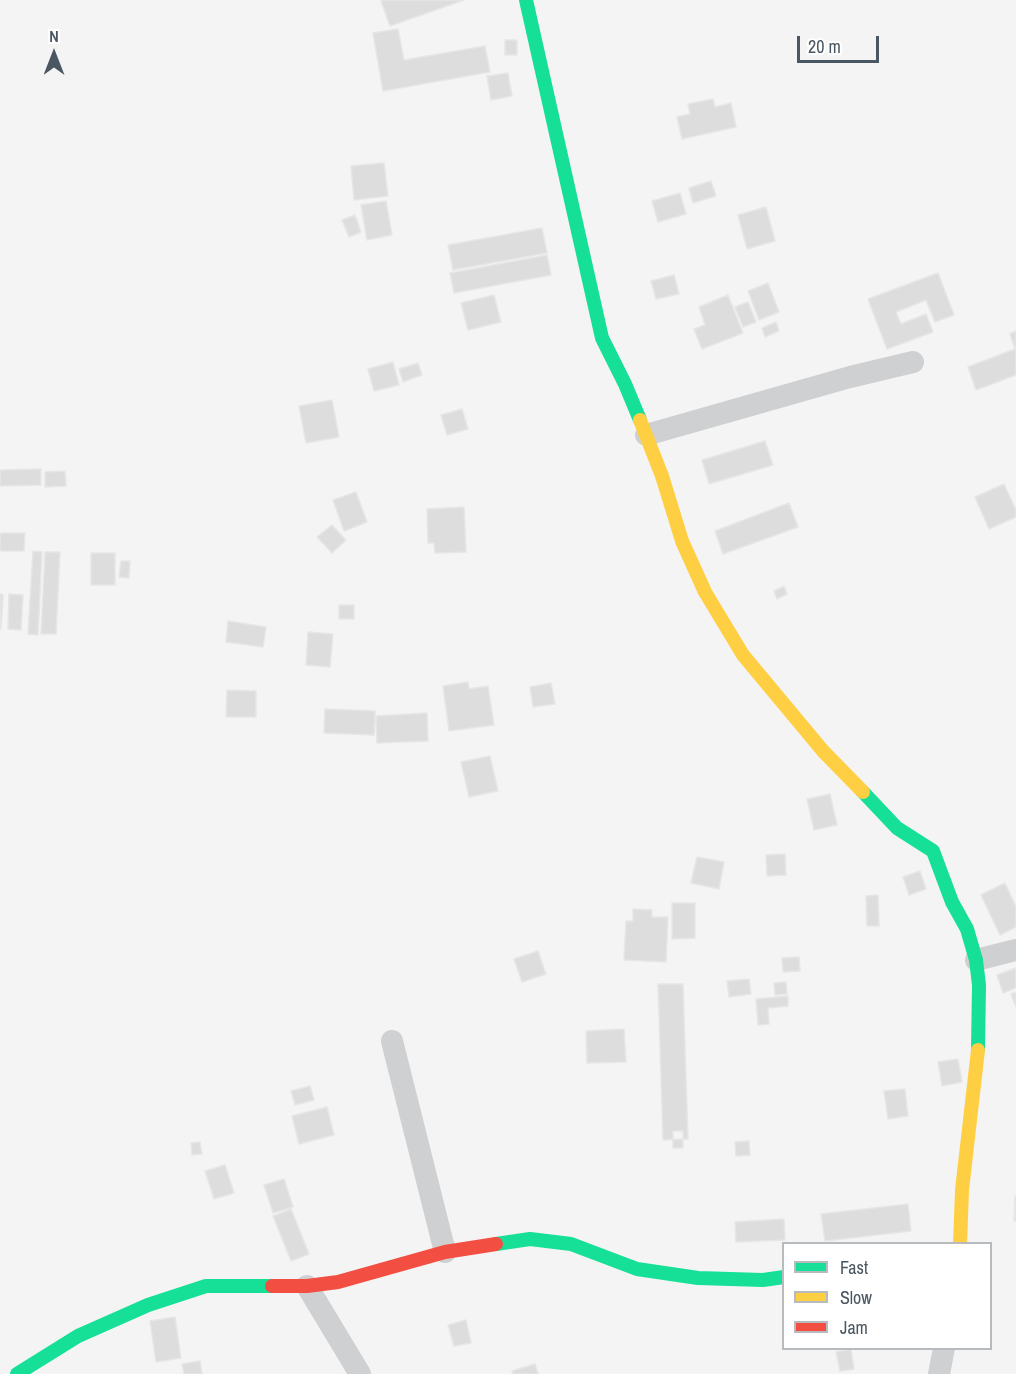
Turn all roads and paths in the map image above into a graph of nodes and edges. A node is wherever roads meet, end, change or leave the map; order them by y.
1 (526, 0) edge
2 (913, 362) dead end
3 (646, 435) junction
4 (1016, 950) edge
5 (976, 960) junction
6 (392, 1041) dead end
7 (960, 1242) edge
8 (445, 1252) junction
9 (782, 1277) edge
10 (307, 1286) junction
11 (944, 1350) edge
12 (17, 1374) edge
13 (360, 1374) edge
14 (939, 1374) edge

1 - 3 street
2 - 3 street
3 - 5 street
4 - 5 street
5 - 7 street
6 - 8 street
8 - 9 street
8 - 10 street
10 - 12 street
10 - 13 street
11 - 14 street

